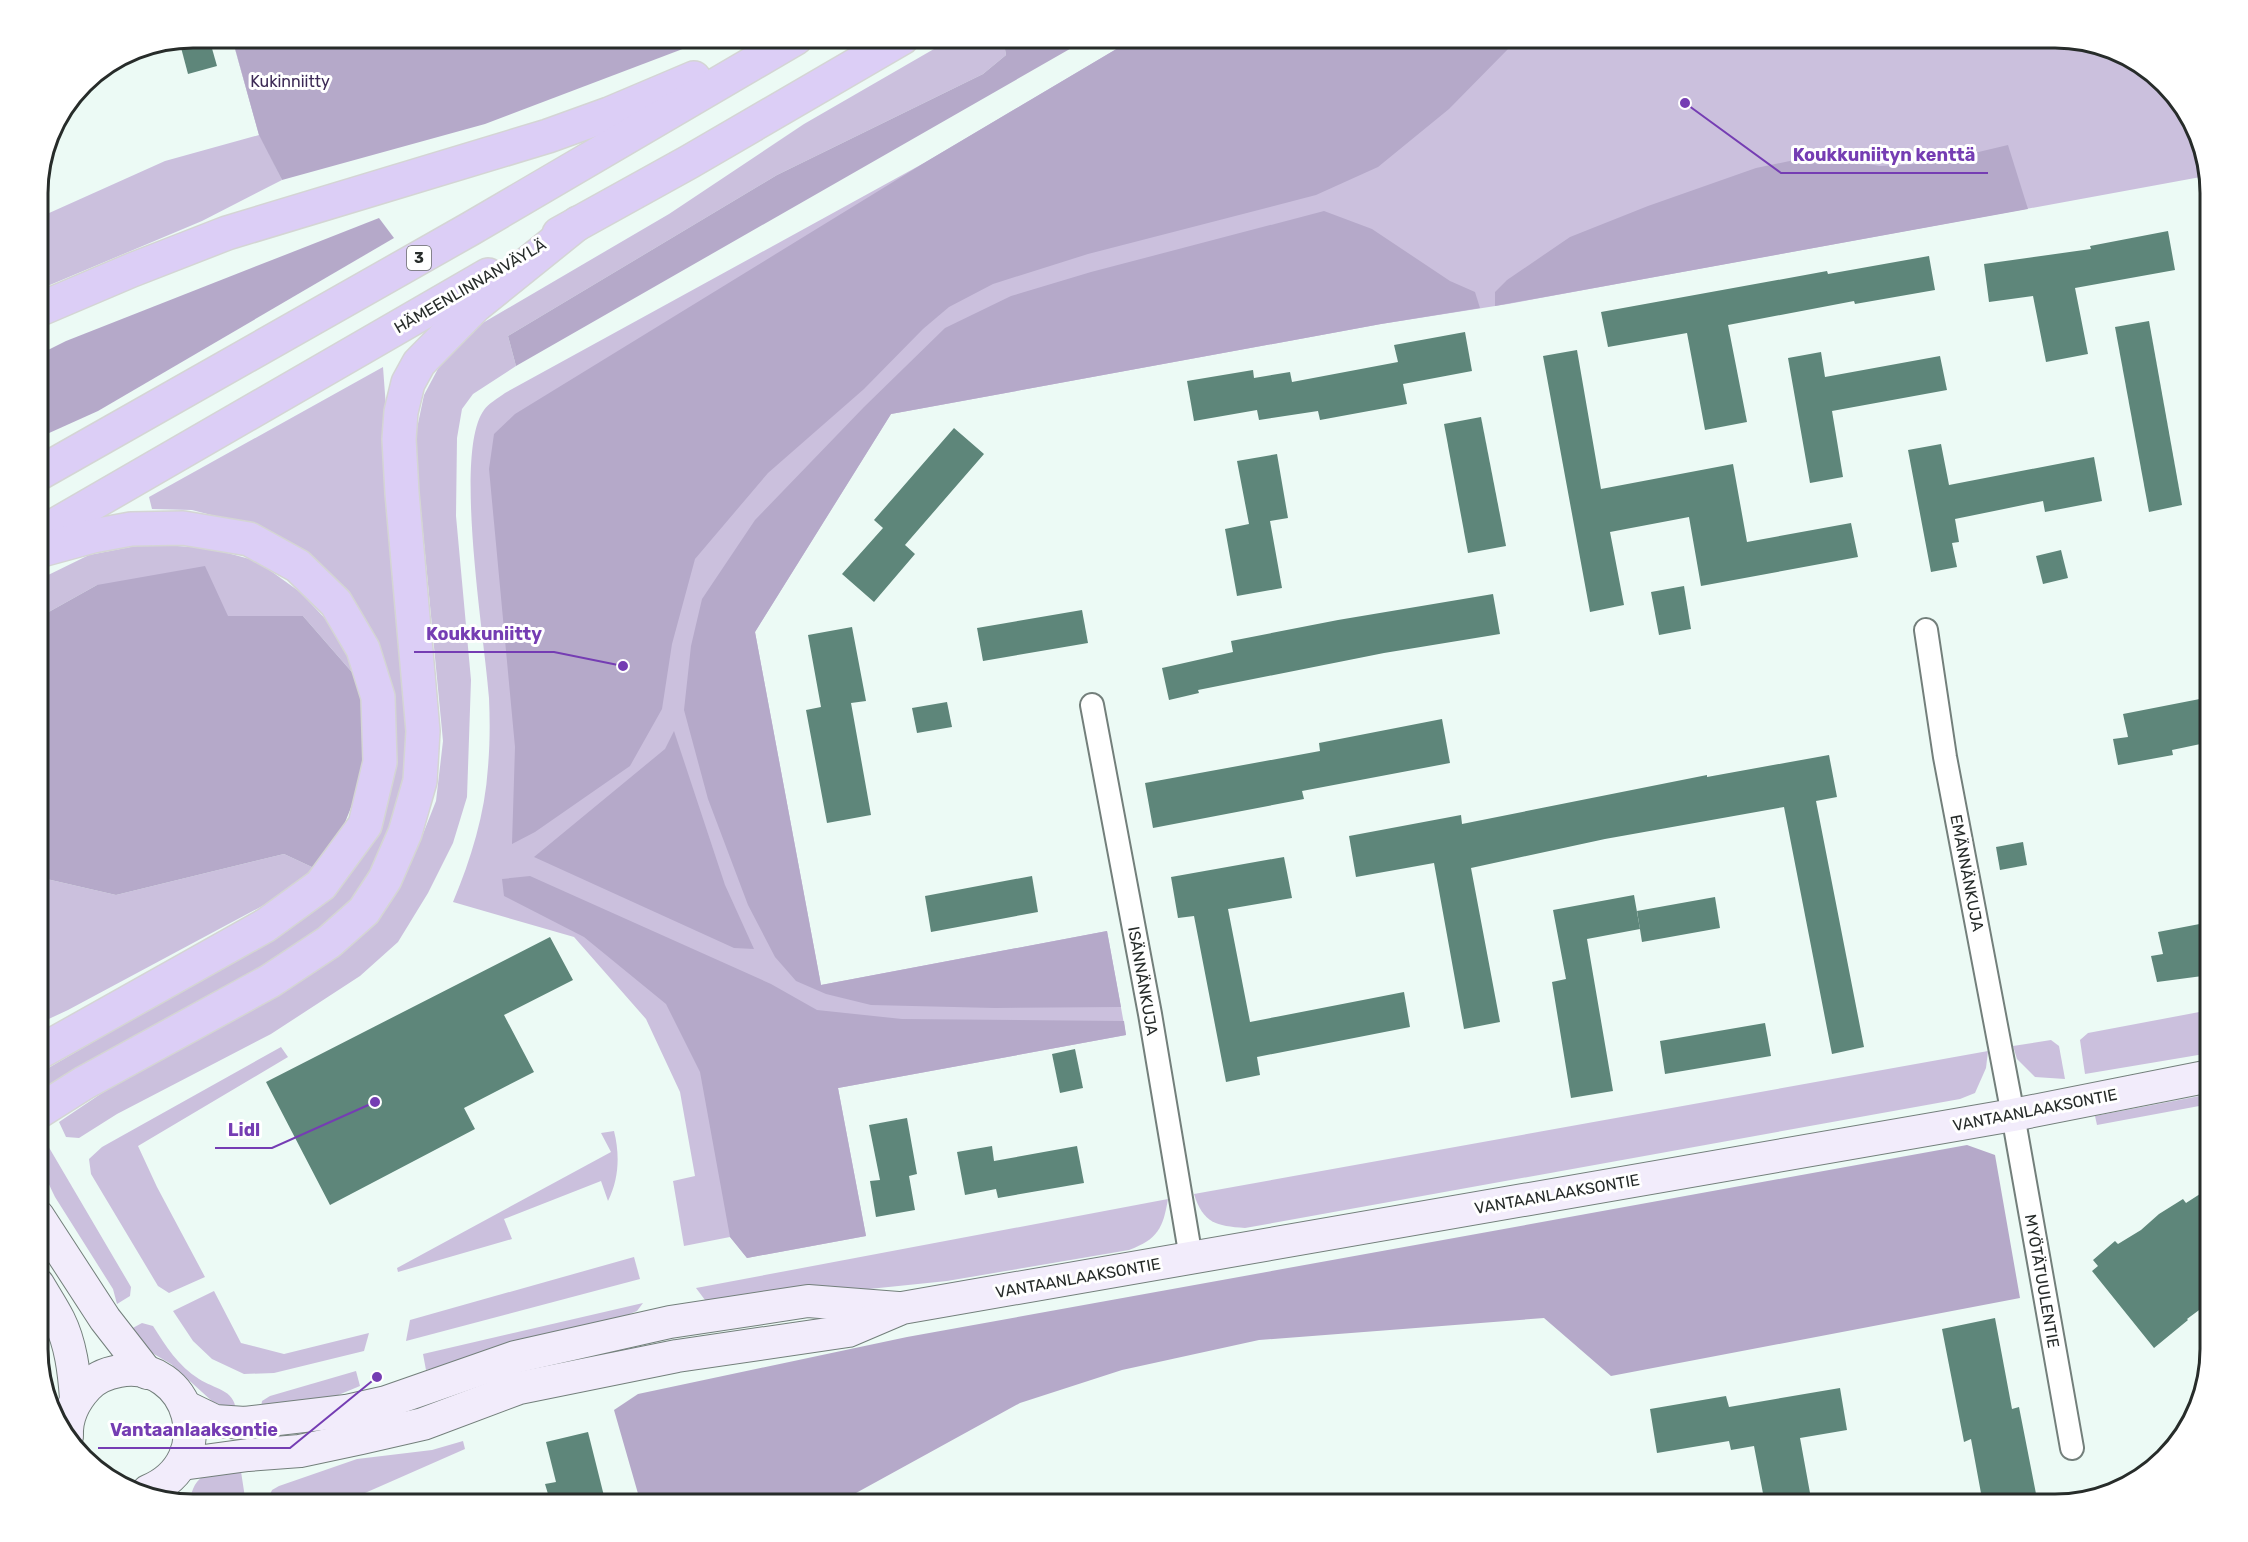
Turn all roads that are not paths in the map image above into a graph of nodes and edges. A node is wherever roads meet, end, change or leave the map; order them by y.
1 (765, 48) edge
2 (779, 48) edge
3 (885, 48) edge
4 (578, 223) junction
5 (48, 306) edge
6 (48, 468) edge
7 (48, 529) edge
8 (48, 548) edge
9 (1926, 630) dead end
10 (1092, 705) dead end
11 (48, 1047) edge
12 (2200, 1078) edge
13 (48, 1106) edge
14 (2013, 1115) junction
15 (48, 1232) edge
16 (1191, 1258) junction
17 (48, 1300) edge
18 (902, 1308) junction
19 (147, 1372) junction
20 (76, 1398) junction
21 (186, 1407) junction
22 (67, 1423) edge
23 (2072, 1448) dead end
24 (182, 1464) junction
25 (158, 1490) edge

1 - 5 highway
2 - 6 highway, 3
3 - 4 highway, HÄMEENLINNANVÄYLÄ
4 - 7 highway, HÄMEENLINNANVÄYLÄ
4 - 13 highway
8 - 11 highway
9 - 14 street, EMÄNNÄNKUJA
10 - 16 street, ISÄNNÄNKUJA
12 - 14 main road, VANTAANLAAKSONTIE
14 - 16 main road, VANTAANLAAKSONTIE
14 - 23 street, MYÖTÄTUULENTIE
15 - 19 main road
16 - 18 main road, VANTAANLAAKSONTIE
17 - 20 main road
18 - 21 main road, VANTAANLAAKSONTIE
18 - 24 main road, VANTAANLAAKSONTIE
19 - 20 main road
19 - 21 main road
20 - 22 main road
21 - 24 main road
24 - 25 main road

